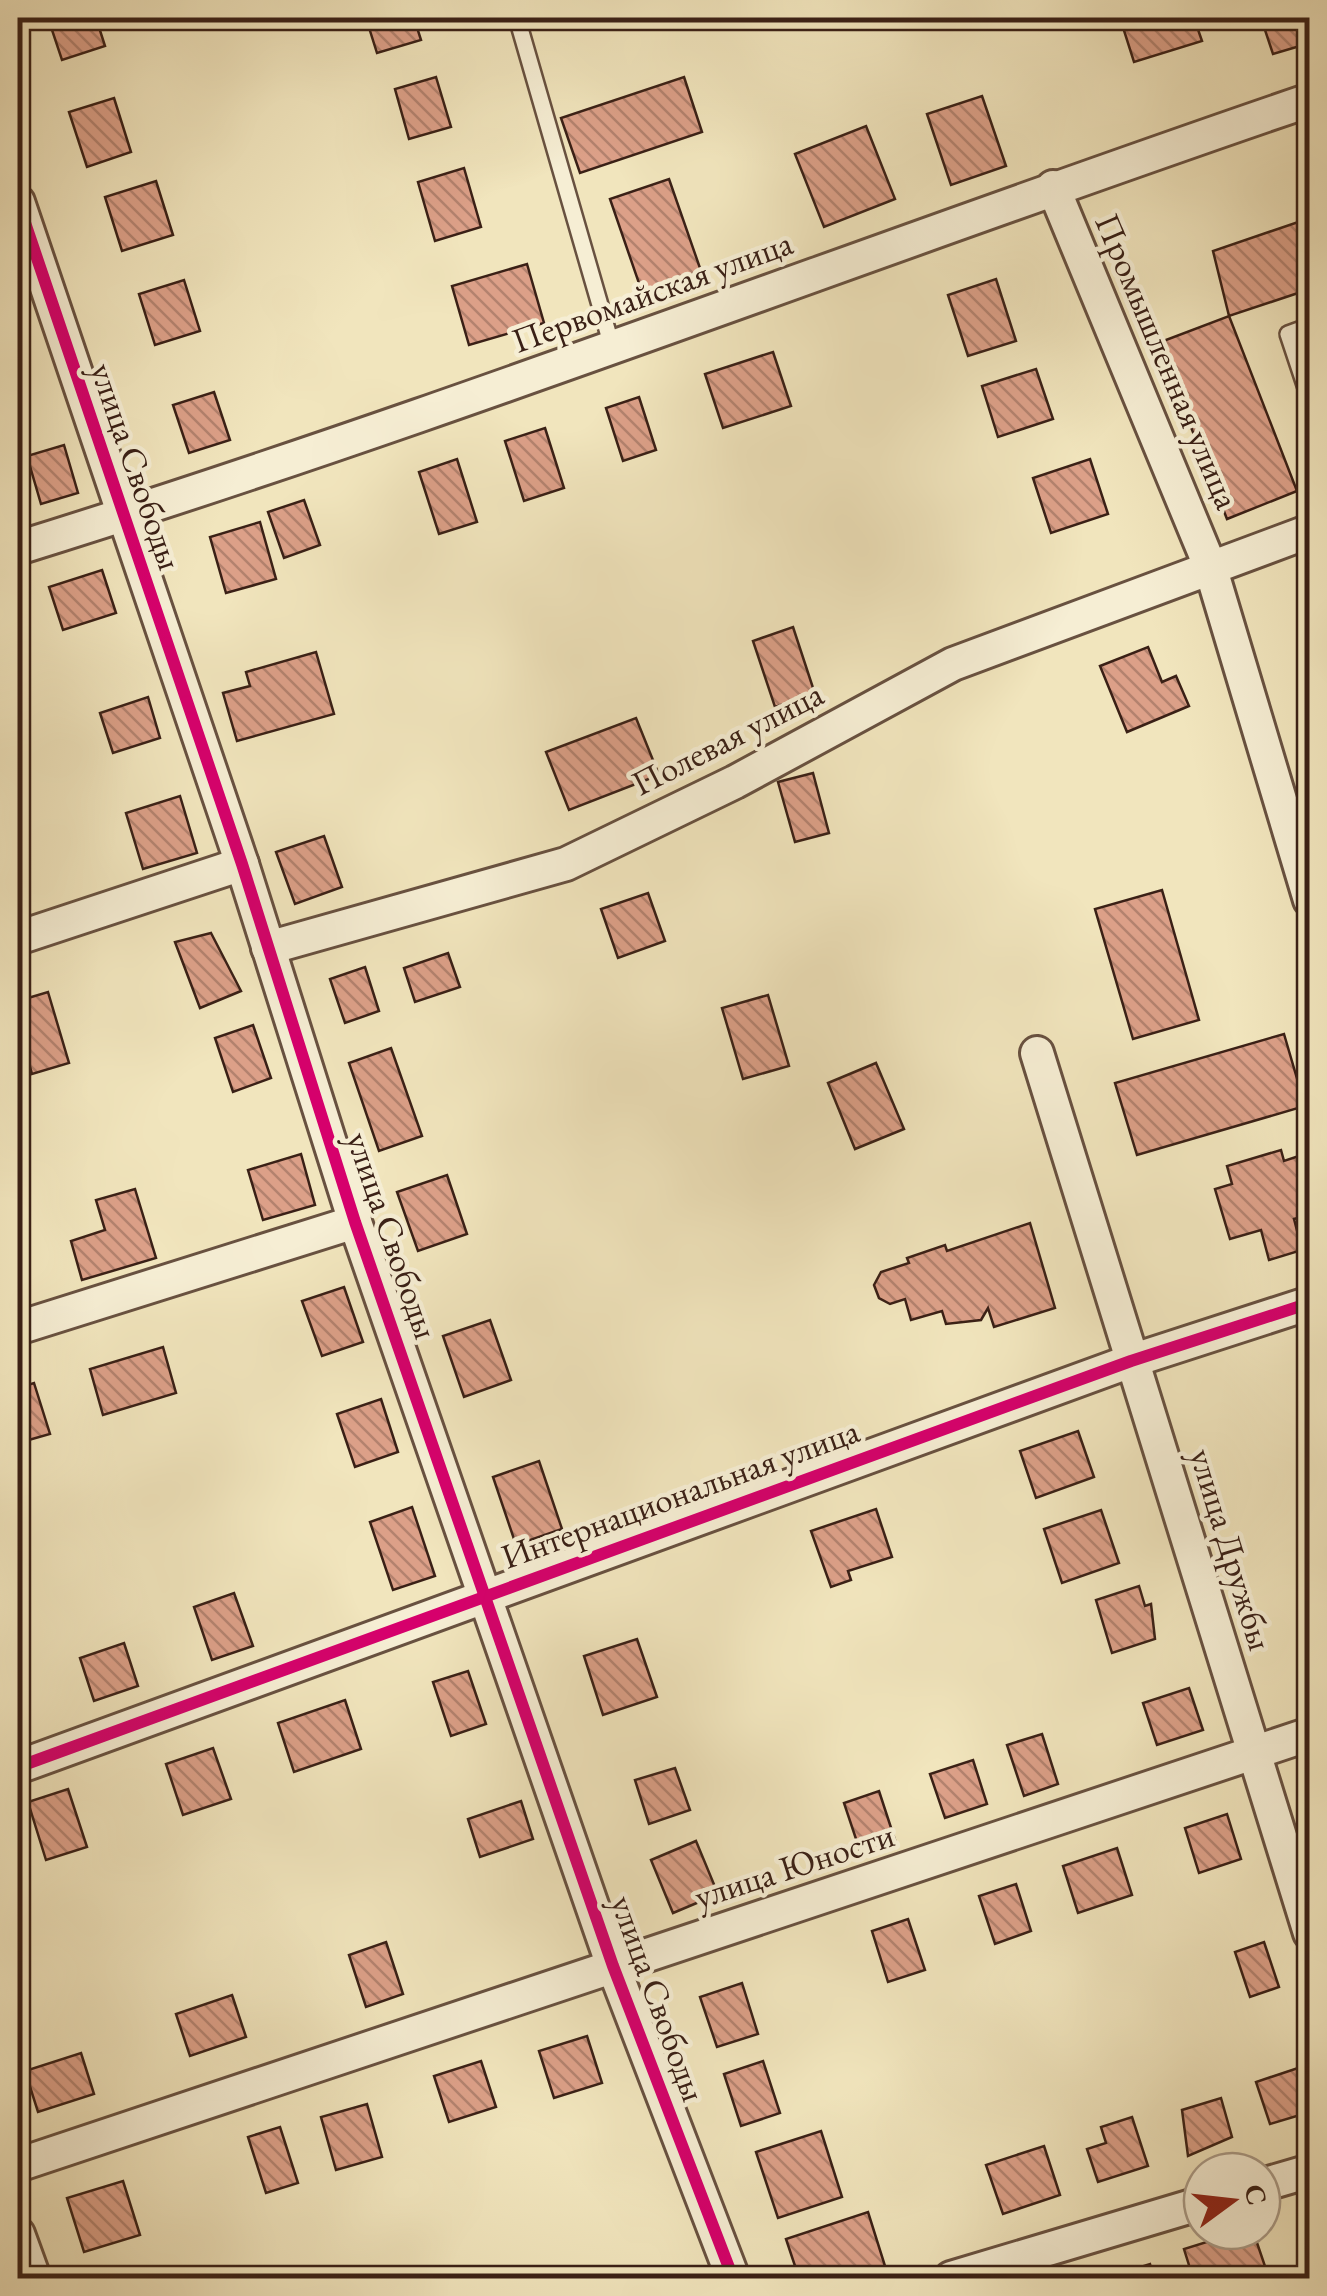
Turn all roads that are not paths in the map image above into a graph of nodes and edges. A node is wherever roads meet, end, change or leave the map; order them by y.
1 (517, 18) edge
2 (1310, 100) edge
3 (1052, 187) junction
4 (18, 202) edge
5 (1310, 326) edge
6 (613, 350) junction
7 (1310, 400) edge
8 (121, 516) junction
9 (1310, 531) edge
10 (18, 548) edge
11 (1210, 566) junction
12 (242, 864) junction
13 (1308, 886) edge
14 (18, 938) edge
15 (268, 948) junction
16 (1038, 1053) dead end
17 (355, 1222) junction
18 (1310, 1304) edge
19 (18, 1328) edge
20 (1131, 1361) junction
21 (485, 1595) junction
22 (1310, 1734) edge
23 (1254, 1756) junction
24 (18, 1766) edge
25 (1310, 1933) edge
26 (613, 1966) junction
27 (18, 2165) edge
28 (1310, 2171) edge
29 (1282, 2179) edge
30 (1182, 2209) edge
31 (18, 2234) edge
32 (34, 2278) edge
33 (733, 2278) edge
34 (951, 2278) edge

1 - 6 lane
2 - 3 street, Первомайская улица
3 - 6 street, Первомайская улица
3 - 11 street, Промышленная улица
4 - 8 street, улица Свободы
5 - 7 lane
6 - 8 street, Первомайская улица
8 - 10 street, Первомайская улица
8 - 12 street, улица Свободы
9 - 11 street, Промышленная улица
11 - 13 street, Промышленная улица
11 - 15 street, Полевая улица
12 - 14 street
12 - 15 street, улица Свободы
15 - 17 street, улица Свободы
16 - 20 street, улица Дружбы
17 - 19 street
17 - 21 street, улица Свободы
18 - 20 street, Интернациональная улица
20 - 21 street, Интернациональная улица
20 - 23 street, улица Дружбы
21 - 24 street, Интернациональная улица
21 - 26 street, улица Свободы
22 - 23 street, улица Юности
23 - 25 street, улица Дружбы
23 - 26 street, улица Юности
26 - 27 street, улица Юности
26 - 33 street, улица Свободы
28 - 29 street
30 - 34 street
31 - 32 street

